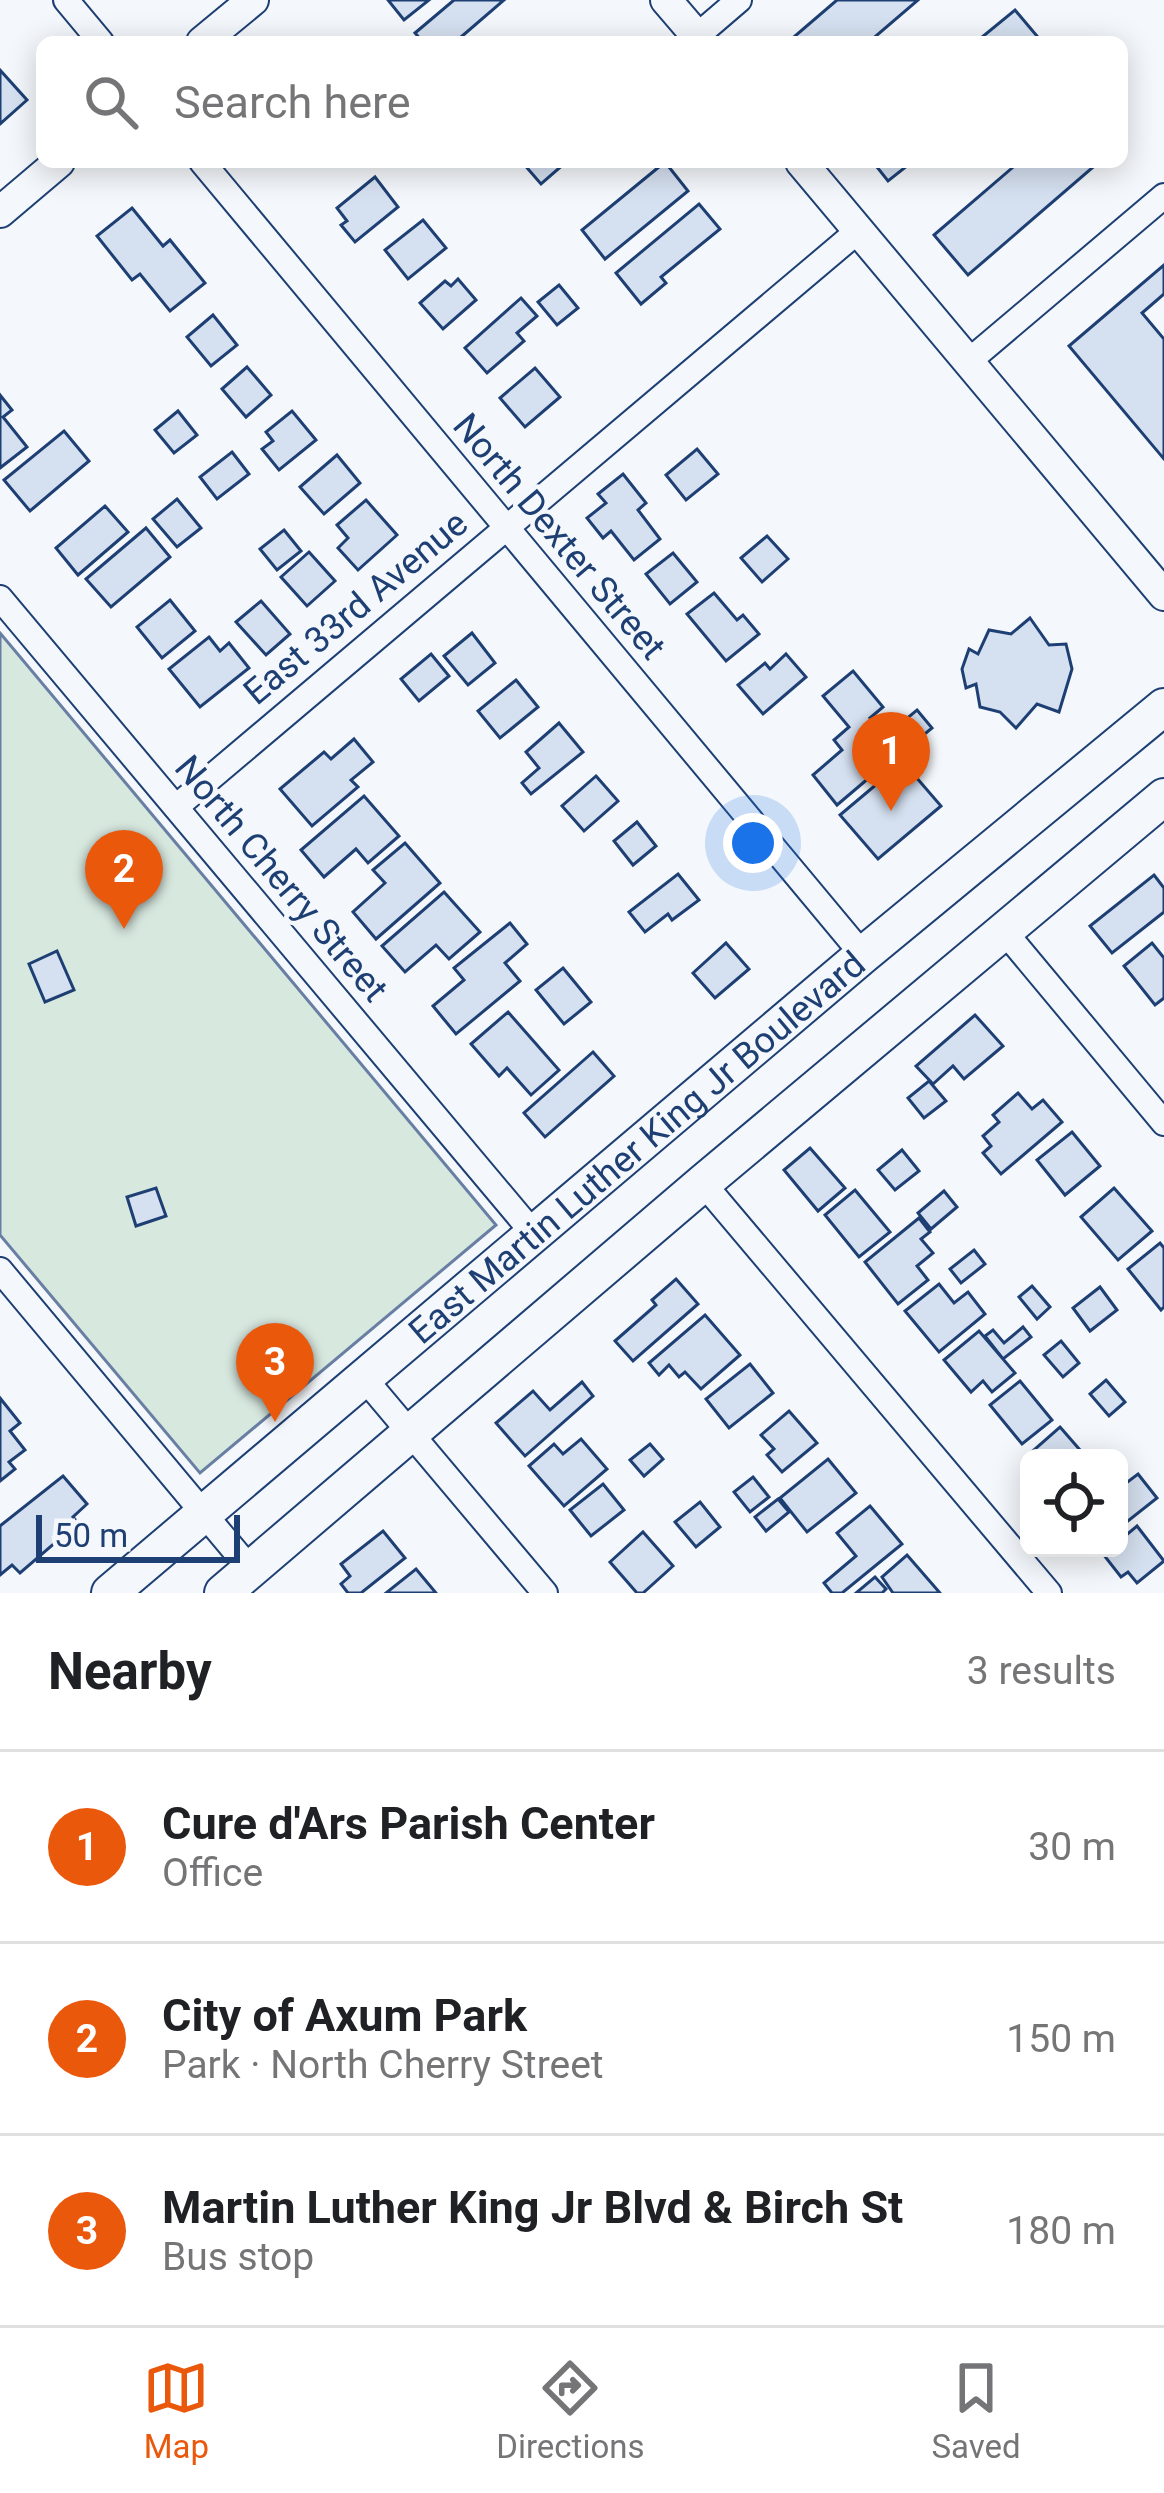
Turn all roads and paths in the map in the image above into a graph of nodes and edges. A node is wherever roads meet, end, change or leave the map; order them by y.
1 (66, 0) edge
2 (253, 0) edge
3 (666, 0) edge
4 (739, 0) edge
5 (96, 36) edge
6 (209, 36) edge
7 (696, 36) edge
8 (702, 36) edge
9 (52, 168) edge
10 (207, 168) edge
11 (806, 168) edge
12 (1164, 196) edge
13 (0, 212) edge
14 (858, 231) junction
15 (978, 372) junction
16 (505, 527) junction
17 (1164, 595) edge
18 (0, 598) edge
19 (1164, 707) edge
20 (1164, 797) edge
21 (176, 807) junction
22 (1012, 942) junction
23 (863, 956) junction
24 (1164, 1123) edge
25 (713, 1194) junction
26 (534, 1234) junction
27 (0, 1270) edge
28 (364, 1378) junction
29 (410, 1433) junction
30 (204, 1514) junction
31 (237, 1581) edge
32 (110, 1593) edge
33 (545, 1593) edge
34 (1049, 1593) edge

1 - 5 street
2 - 6 street
3 - 7 street
4 - 8 street
9 - 13 street
10 - 16 street, North Dexter Street
11 - 14 street
12 - 15 street
14 - 15 street
14 - 16 street, East 33rd Avenue
15 - 17 street
16 - 21 street, East 33rd Avenue
16 - 23 street, North Dexter Street
18 - 21 street, North Cherry Street
19 - 23 main road, East Martin Luther King Jr Boulevard
20 - 22 main road, East Martin Luther King Jr Boulevard
21 - 26 street, North Cherry Street
22 - 24 street
22 - 25 main road, East Martin Luther King Jr Boulevard
23 - 26 main road, East Martin Luther King Jr Boulevard
25 - 29 main road, East Martin Luther King Jr Boulevard
25 - 34 street
26 - 28 main road, East Martin Luther King Jr Boulevard
27 - 30 street
28 - 29 street
28 - 30 main road, East Martin Luther King Jr Boulevard
29 - 31 main road, East Martin Luther King Jr Boulevard
29 - 33 street
30 - 31 street
30 - 32 main road, East Martin Luther King Jr Boulevard

